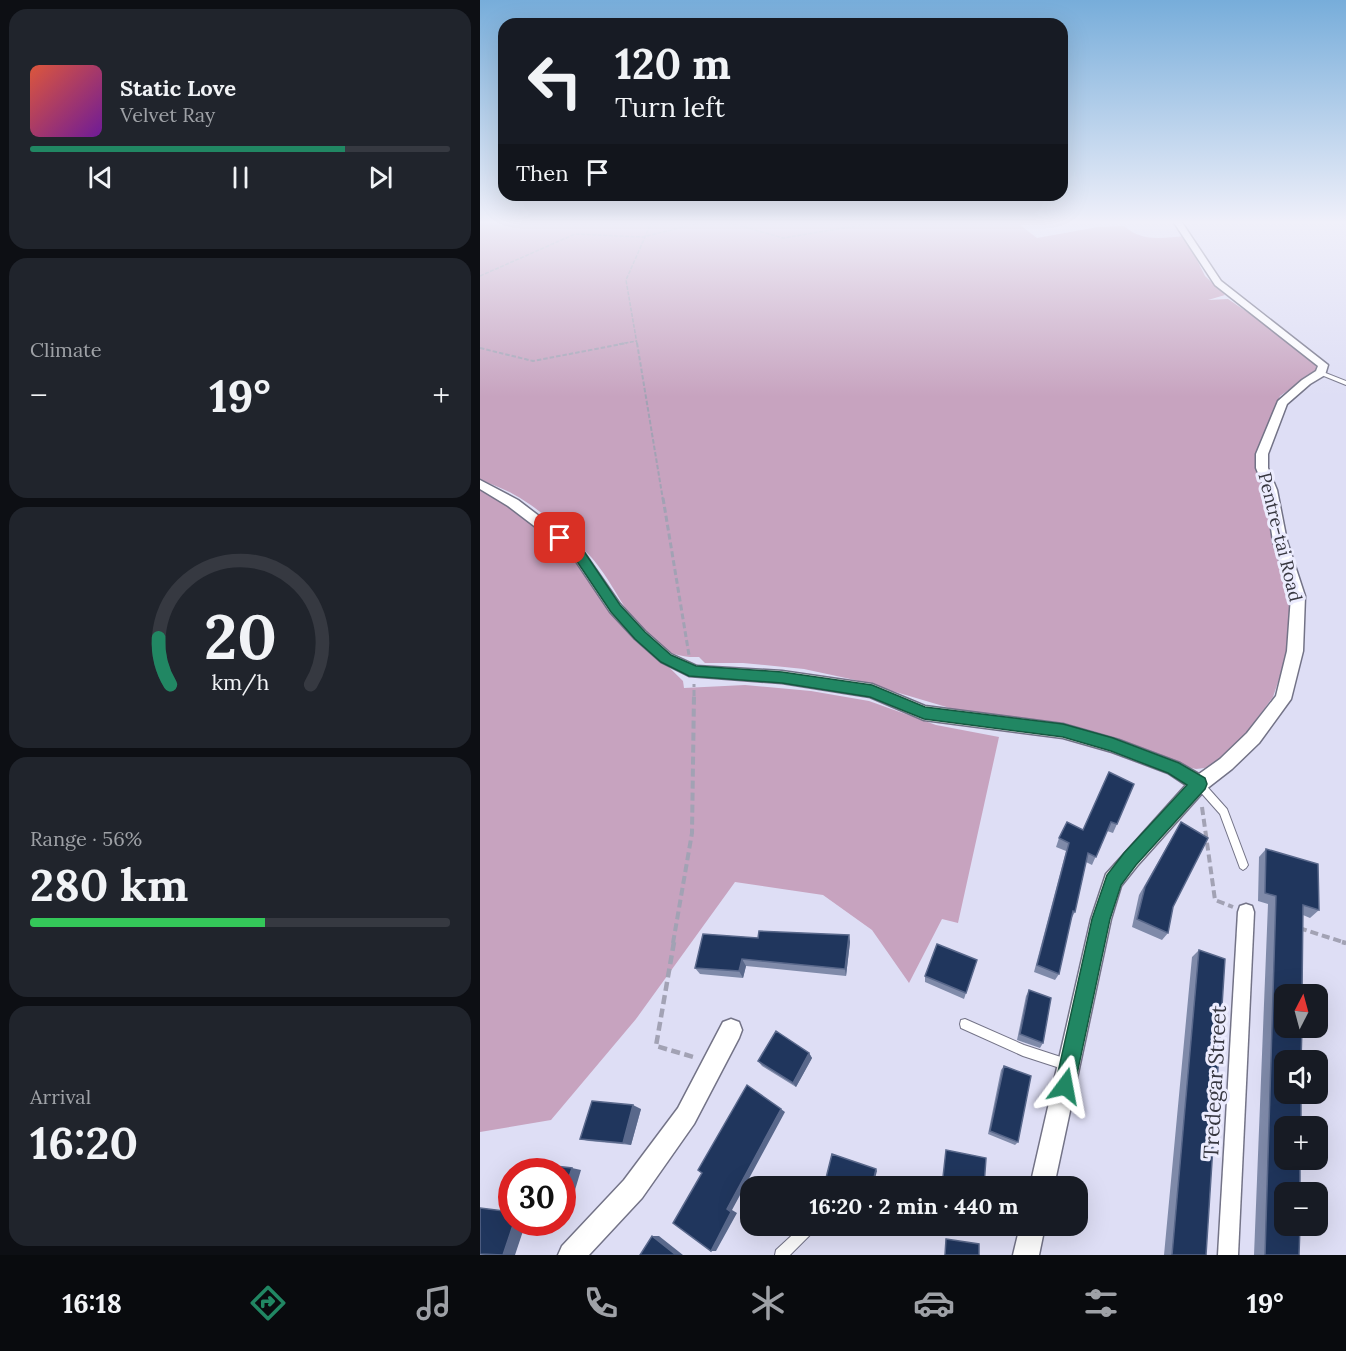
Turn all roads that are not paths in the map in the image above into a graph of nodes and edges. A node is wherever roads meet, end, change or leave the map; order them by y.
1 (1216, 280) edge
2 (1321, 373) junction
3 (1346, 383) edge
4 (480, 484) edge
5 (1199, 784) junction
6 (1243, 865) dead end
7 (1246, 912) road end
8 (965, 1024) dead end
9 (731, 1030) dead end
10 (1070, 1065) junction
11 (1044, 1176) edge
12 (801, 1236) edge
13 (1031, 1236) edge
14 (571, 1255) edge
15 (782, 1255) edge
16 (1026, 1255) edge
17 (1228, 1255) edge

1 - 2 street
2 - 3 lane
2 - 5 street, Pentre-tai Road
4 - 5 street
5 - 6 lane
5 - 10 street, Pentre-tai Road
7 - 17 street, Tredegar Street
8 - 10 lane
9 - 14 street
10 - 11 street, Pentre-tai Road
12 - 15 lane
13 - 16 street

